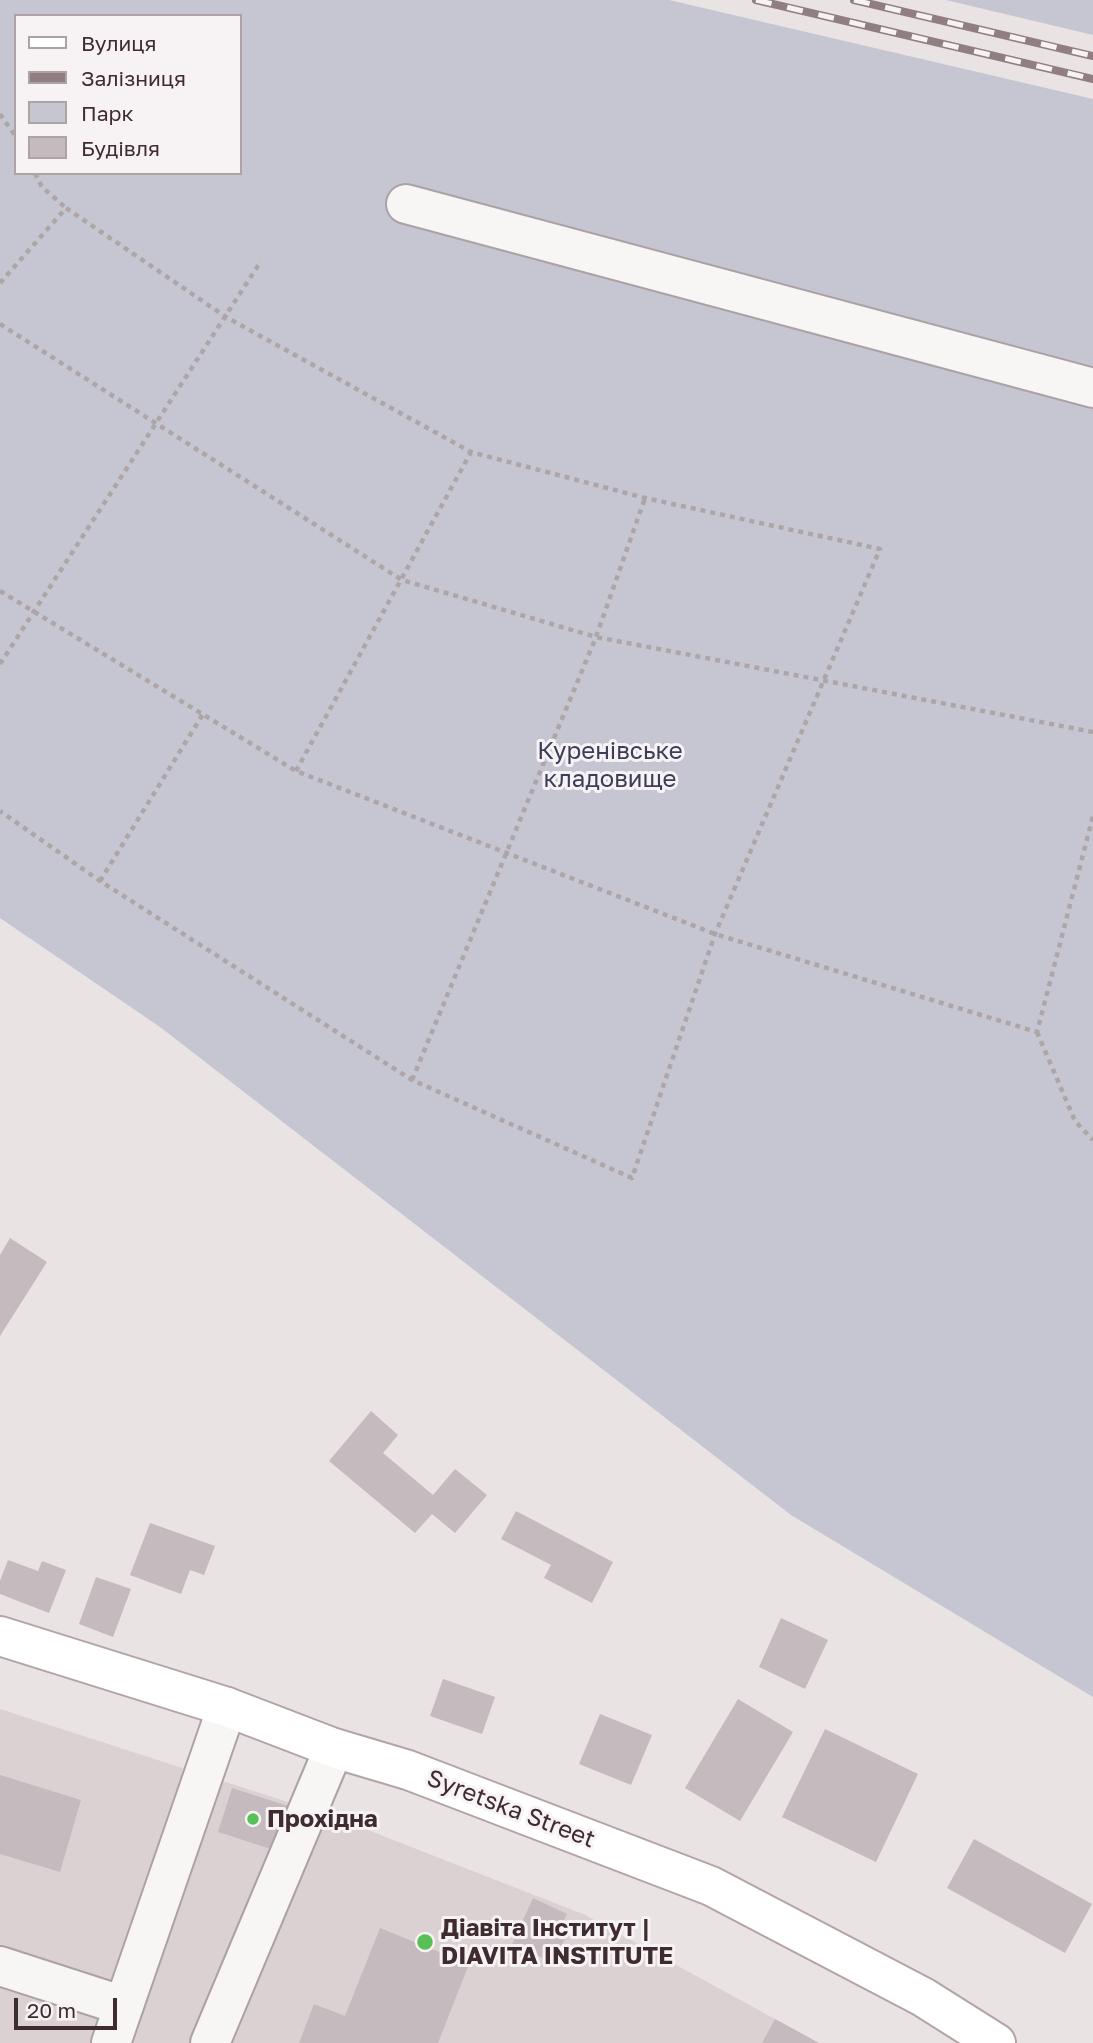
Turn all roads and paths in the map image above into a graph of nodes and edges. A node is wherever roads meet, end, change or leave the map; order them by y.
1 (0, 114) edge
2 (14, 134) edge
3 (36, 175) edge
4 (406, 204) dead end
5 (66, 208) junction
6 (261, 261) dead end
7 (0, 283) edge
8 (226, 317) junction
9 (0, 324) edge
10 (1093, 388) edge
11 (158, 425) junction
12 (471, 452) junction
13 (645, 498) junction
14 (402, 580) junction
15 (0, 591) edge
16 (35, 611) junction
17 (596, 637) junction
18 (0, 664) edge
19 (825, 681) junction
20 (204, 714) junction
21 (1093, 732) edge
22 (296, 771) junction
23 (0, 811) edge
24 (1093, 816) edge
25 (505, 853) junction
26 (100, 881) junction
27 (715, 933) junction
28 (1037, 1032) junction
29 (412, 1080) junction
30 (1093, 1140) edge
31 (0, 1636) edge
32 (227, 1707) junction
33 (334, 1748) junction
34 (0, 1966) edge
35 (124, 2006) junction
36 (111, 2043) edge
37 (210, 2043) edge
38 (996, 2043) edge

1 - 2 path
3 - 5 path
4 - 10 lane
5 - 7 path
5 - 8 path
6 - 8 path
8 - 11 path
8 - 12 path
9 - 11 path
11 - 14 path
11 - 16 path
12 - 13 path
12 - 14 path
13 - 17 path
13 - 19 path
14 - 17 path
14 - 22 path
15 - 16 path
16 - 18 path
16 - 20 path
17 - 19 path
17 - 25 path
19 - 21 path
19 - 27 path
20 - 22 path
20 - 26 path
22 - 25 path
23 - 26 path
24 - 28 path
25 - 27 path
25 - 29 path
26 - 29 path
27 - 28 path
27 - 29 path
28 - 30 path
31 - 32 main road, Syretska Street
32 - 33 main road, Syretska Street
32 - 35 lane
33 - 37 lane
33 - 38 main road, Syretska Street
34 - 35 lane
35 - 36 lane

